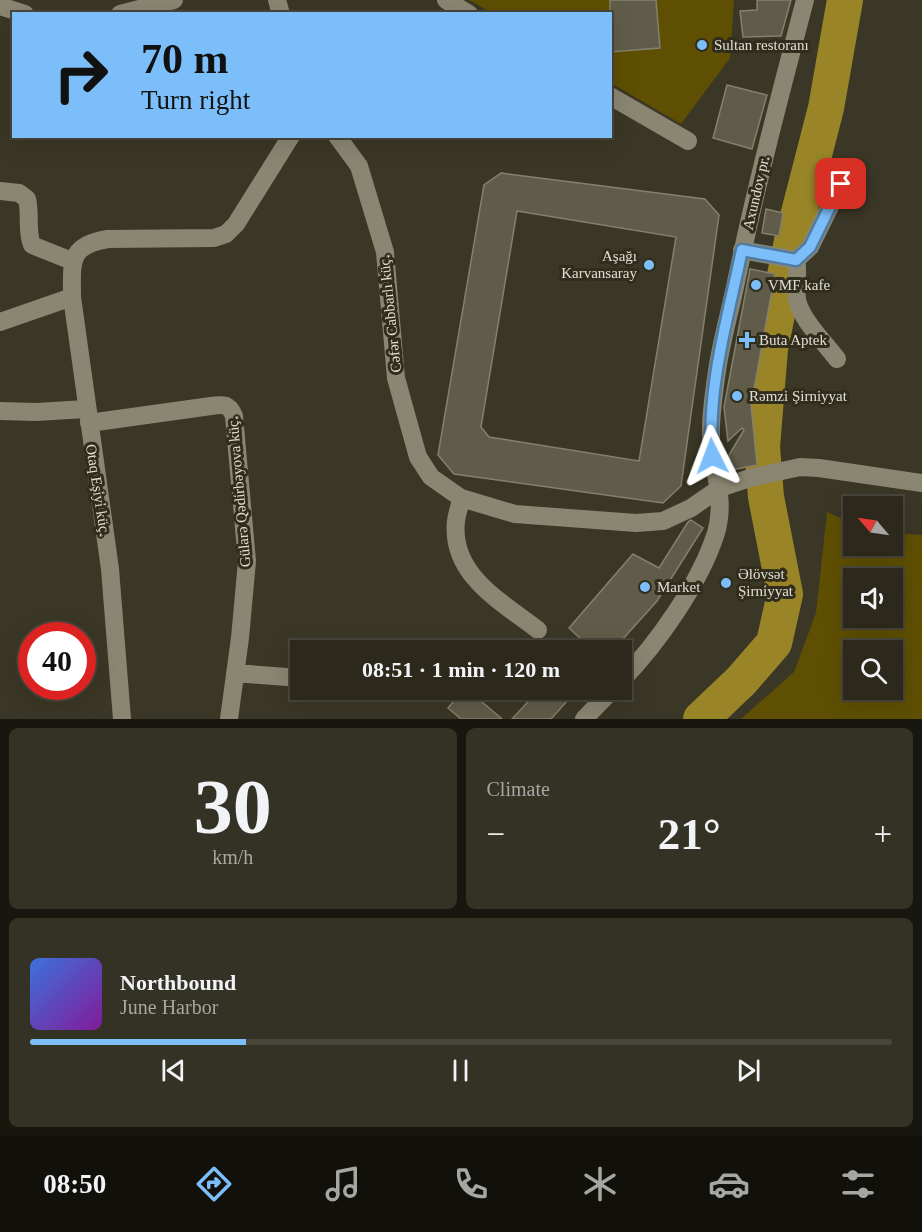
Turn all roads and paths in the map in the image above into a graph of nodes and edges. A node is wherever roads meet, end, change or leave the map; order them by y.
1 (174, 0) edge
2 (446, 0) edge
3 (805, 0) edge
4 (0, 6) edge
5 (19, 12) edge
6 (128, 12) edge
7 (466, 12) edge
8 (612, 97) edge
9 (290, 138) edge
10 (338, 138) edge
11 (688, 141) dead end
12 (841, 184) dead end
13 (0, 191) edge
14 (742, 250) junction
15 (796, 260) junction
16 (72, 261) junction
17 (72, 297) junction
18 (0, 322) edge
19 (837, 359) dead end
20 (0, 411) edge
21 (87, 416) junction
22 (922, 483) edge
23 (720, 488) junction
24 (462, 498) junction
25 (538, 630) dead end
26 (632, 669) edge
27 (235, 673) junction
28 (290, 677) edge
29 (602, 700) edge
30 (122, 719) edge
31 (229, 719) edge
32 (584, 719) edge

1 - 6 street
2 - 7 street
3 - 14 street, Axundov pr.
4 - 5 street
8 - 11 street
9 - 16 street
10 - 24 street, Cəfər Cabbarlı küç.
12 - 15 street
13 - 16 street
14 - 15 street
14 - 23 street, Axundov pr.
15 - 19 street
16 - 17 street, Otaq Eşiyi küç.
17 - 18 street
17 - 21 street, Otaq Eşiyi küç.
20 - 21 street
21 - 27 street, Gülarə Qədirbəyova küç.
21 - 30 street, Otaq Eşiyi küç.
22 - 23 street, Cəfər Cabbarlı küç.
23 - 24 street, Cəfər Cabbarlı küç.
23 - 26 street, Axundov pr.
24 - 25 street
27 - 28 street
27 - 31 street, Gülarə Qədirbəyova küç.
29 - 32 street

